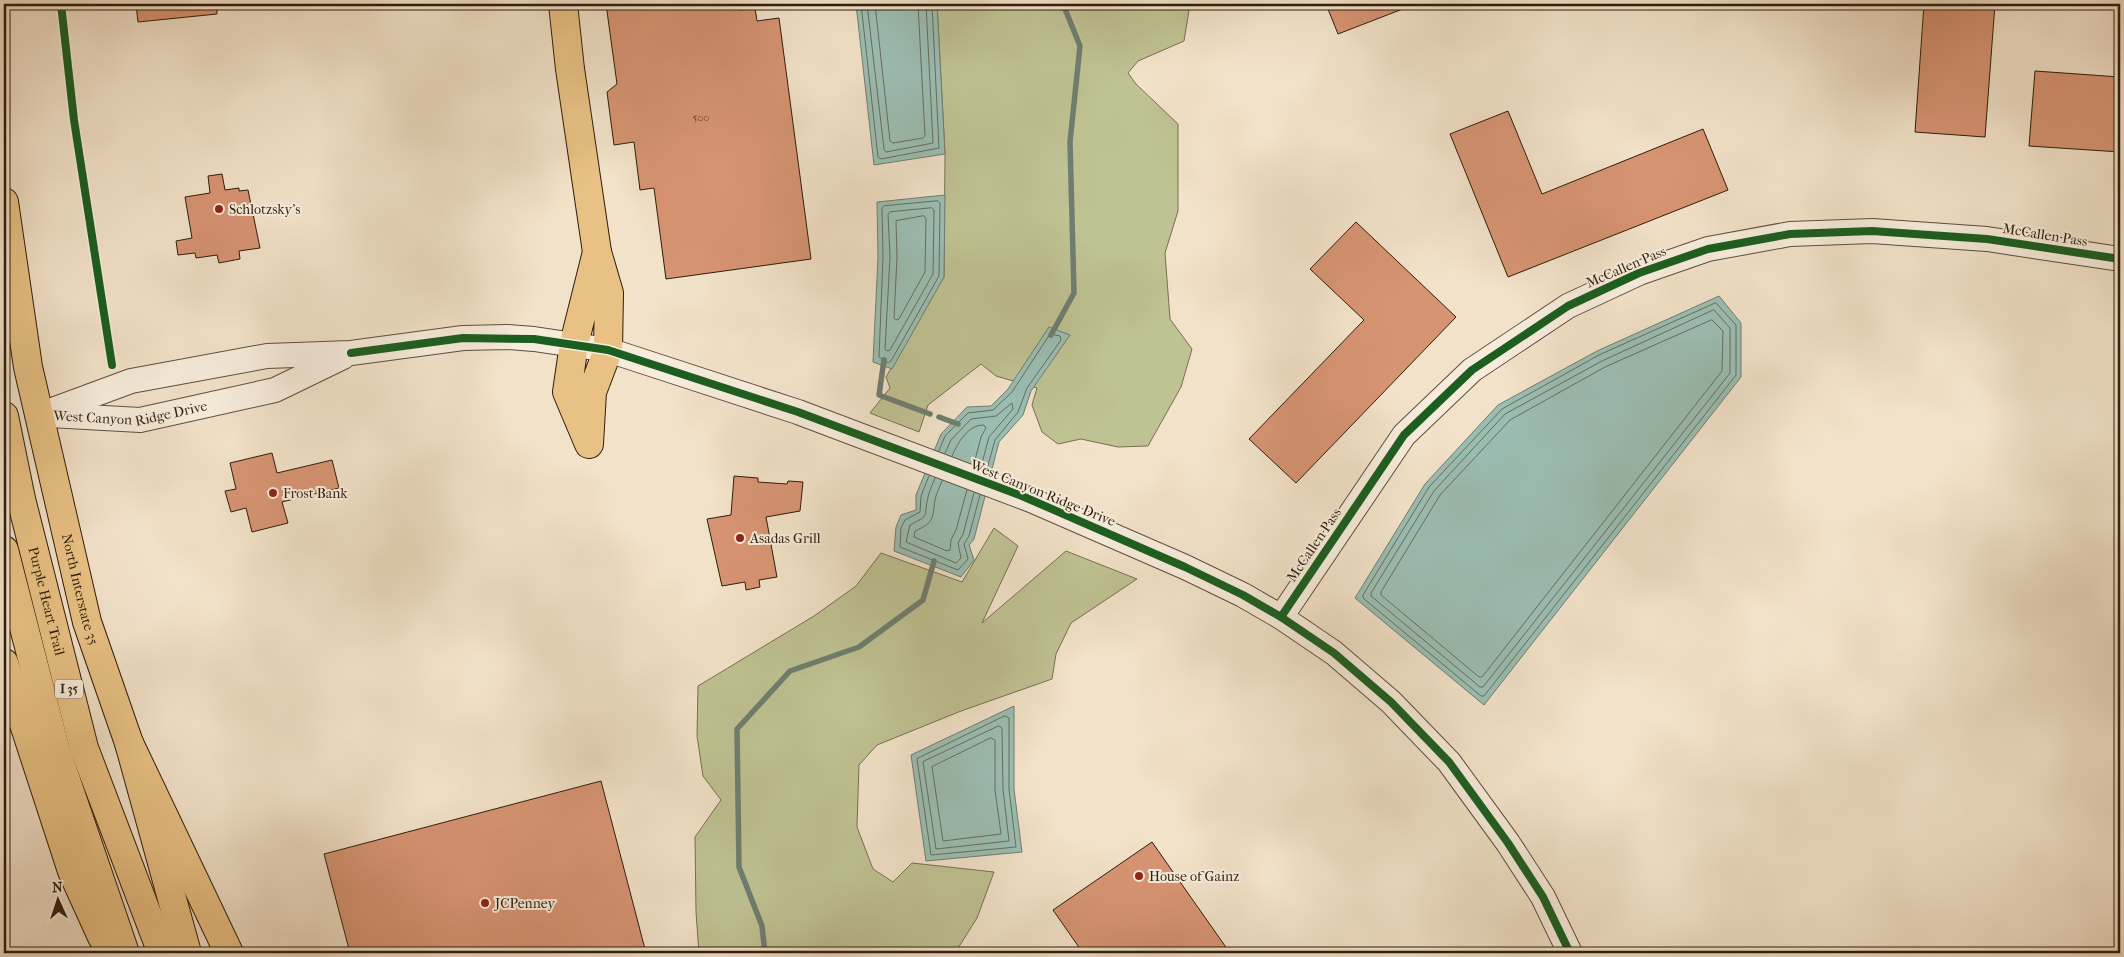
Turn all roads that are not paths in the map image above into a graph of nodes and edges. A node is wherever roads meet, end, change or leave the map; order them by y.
1 (562, 4) edge
2 (4, 202) edge
3 (597, 252) junction
4 (2120, 259) edge
5 (574, 344) junction
6 (608, 350) junction
7 (351, 353) junction
8 (39, 415) junction
9 (4, 416) edge
10 (4, 550) edge
11 (1281, 617) junction
12 (4, 663) edge
13 (129, 743) junction
14 (109, 953) edge
15 (125, 953) edge
16 (162, 953) edge
17 (187, 953) edge
18 (228, 953) edge
19 (1570, 953) edge

1 - 3 main road
2 - 8 main road, North Interstate 35
3 - 5 main road
3 - 6 main road
4 - 11 street, McCallen Pass
5 - 6 street, West Canyon Ridge Drive
5 - 6 main road
5 - 7 street, West Canyon Ridge Drive
6 - 11 street, West Canyon Ridge Drive
7 - 8 street, West Canyon Ridge Drive
7 - 8 street, West Canyon Ridge Drive
8 - 13 main road, North Interstate 35
9 - 16 main road, Purple Heart Trail / I 35
10 - 15 main road, I 35
11 - 19 street, West Canyon Ridge Drive
12 - 14 main road
13 - 17 main road
13 - 18 main road, North Interstate 35

